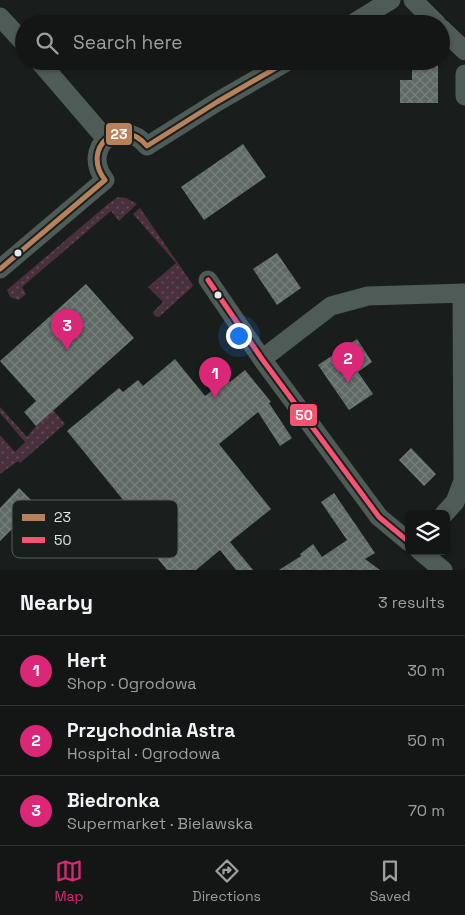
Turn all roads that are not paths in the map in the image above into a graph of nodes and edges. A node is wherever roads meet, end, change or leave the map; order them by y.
1 (391, 0) edge
2 (413, 0) edge
3 (367, 15) edge
4 (428, 15) edge
5 (0, 17) edge
6 (15, 33) edge
7 (450, 37) edge
8 (465, 52) edge
9 (48, 70) edge
10 (272, 70) edge
11 (465, 74) edge
12 (465, 96) edge
13 (106, 138) junction
14 (0, 269) edge
15 (208, 280) dead end
16 (463, 293) edge
17 (262, 359) junction
18 (448, 510) edge
19 (405, 539) edge
20 (425, 555) edge
21 (443, 570) edge

1 - 3 street
2 - 4 street
5 - 6 street
7 - 8 street
9 - 13 street
10 - 13 street
11 - 12 street
13 - 14 street
15 - 17 street
16 - 17 street
16 - 18 street
17 - 19 street
20 - 21 street

